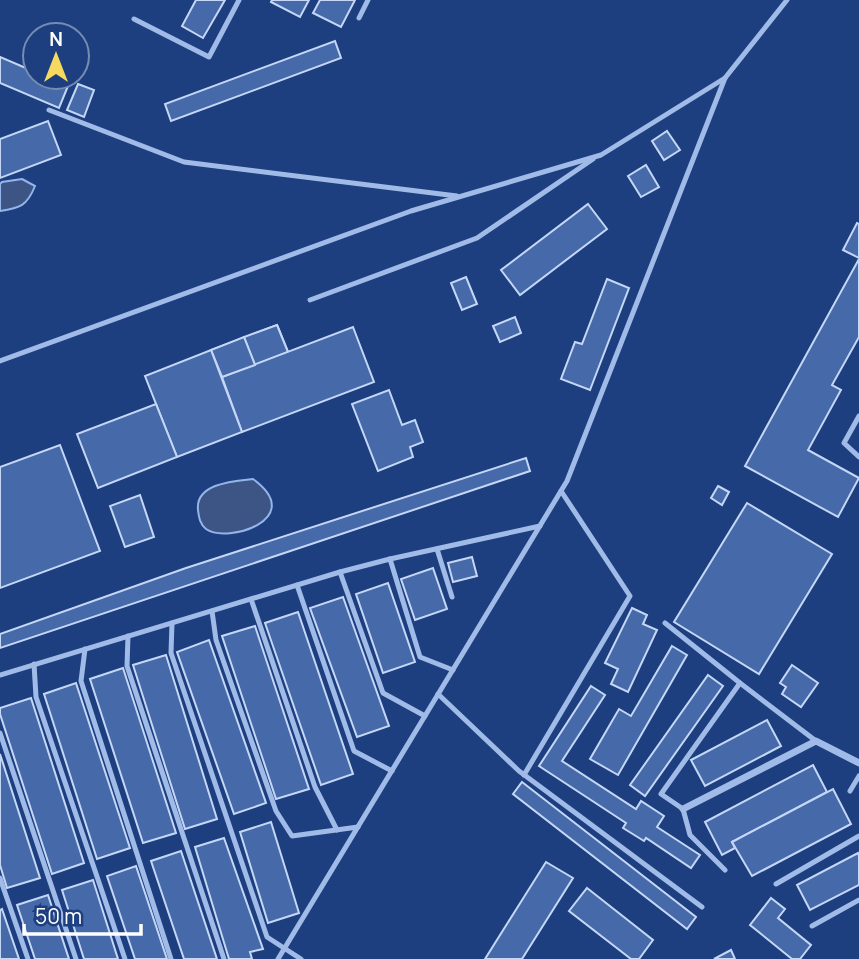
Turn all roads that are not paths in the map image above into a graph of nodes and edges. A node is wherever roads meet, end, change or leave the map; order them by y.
1 (239, 0) edge
2 (369, 0) edge
3 (787, 0) edge
4 (359, 18) dead end
5 (134, 19) dead end
6 (725, 78) junction
7 (49, 110) dead end
8 (601, 155) junction
9 (462, 197) junction
10 (310, 300) dead end
11 (0, 361) edge
12 (859, 416) edge
13 (859, 457) edge
14 (561, 491) junction
15 (540, 526) junction
16 (437, 549) junction
17 (390, 559) junction
18 (340, 572) junction
19 (297, 585) junction
20 (452, 597) dead end
21 (251, 599) junction
22 (212, 611) junction
23 (172, 623) junction
24 (665, 623) dead end
25 (128, 636) junction
26 (85, 649) junction
27 (34, 664) junction
28 (453, 670) junction
29 (0, 675) edge
30 (740, 683) junction
31 (438, 694) junction
32 (425, 716) junction
33 (0, 733) edge
34 (816, 741) junction
35 (859, 763) edge
36 (392, 771) junction
37 (524, 775) junction
38 (859, 776) edge
39 (850, 791) dead end
40 (683, 809) junction
41 (358, 827) junction
42 (337, 830) junction
43 (859, 836) edge
44 (725, 870) dead end
45 (0, 877) edge
46 (776, 884) dead end
47 (859, 900) edge
48 (702, 907) dead end
49 (812, 926) dead end
50 (284, 949) junction
51 (28, 959) edge
52 (76, 959) edge
53 (125, 959) edge
54 (172, 959) edge
55 (224, 959) edge
56 (278, 959) edge
57 (301, 959) edge

1 - 5 lane
2 - 4 lane
3 - 6 lane
6 - 8 lane
6 - 14 lane
7 - 9 lane
8 - 9 lane
8 - 10 lane
9 - 11 lane
12 - 13 lane
14 - 15 lane
14 - 37 lane
15 - 16 lane
15 - 28 lane
16 - 17 lane
16 - 20 lane
17 - 18 lane
17 - 28 lane
18 - 19 lane
18 - 32 lane
19 - 21 lane
19 - 36 lane
21 - 22 lane
21 - 42 lane
22 - 23 lane
22 - 42 lane
23 - 25 lane
23 - 50 lane
24 - 30 lane
25 - 26 lane
25 - 55 lane
26 - 27 lane
26 - 54 lane
27 - 29 lane
27 - 53 lane
28 - 31 lane
30 - 34 lane
30 - 40 lane
31 - 32 lane
31 - 37 lane
32 - 36 lane
33 - 52 lane
34 - 35 street
34 - 40 street
36 - 41 lane
37 - 48 lane
38 - 39 lane
40 - 44 lane
41 - 42 lane
41 - 50 lane
43 - 46 lane
45 - 51 lane
47 - 49 lane
50 - 56 lane
50 - 57 lane

